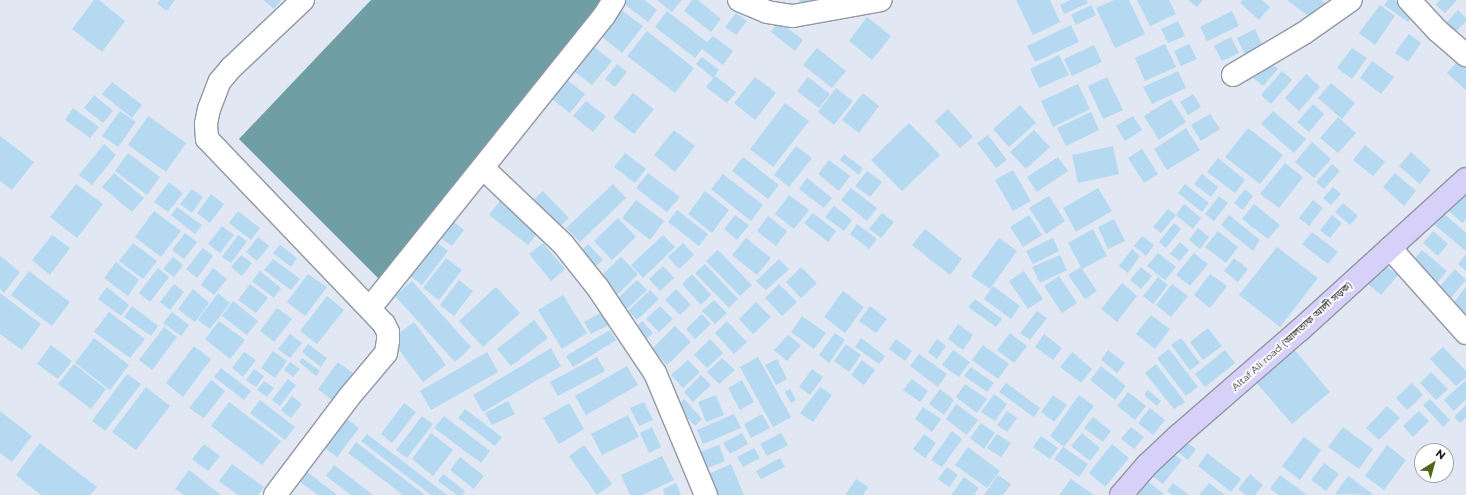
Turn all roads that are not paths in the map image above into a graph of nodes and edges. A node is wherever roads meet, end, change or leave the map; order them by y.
1 (303, 0) edge
2 (614, 0) edge
3 (739, 0) edge
4 (881, 0) edge
5 (1350, 0) edge
6 (1408, 0) edge
7 (1466, 55) edge
8 (1234, 75) dead end
9 (483, 168) junction
10 (1466, 179) edge
11 (1390, 248) junction
12 (370, 308) junction
13 (1466, 333) edge
14 (275, 495) edge
15 (706, 495) edge
16 (1121, 495) edge

1 - 12 street
2 - 9 street
3 - 4 street
5 - 8 street
6 - 7 street
9 - 12 street
9 - 15 street
10 - 11 main road, Altaf Ali road (আলতাফ আলী সড়ক)
11 - 13 street
11 - 16 main road, Altaf Ali road (আলতাফ আলী সড়ক)
12 - 14 street

